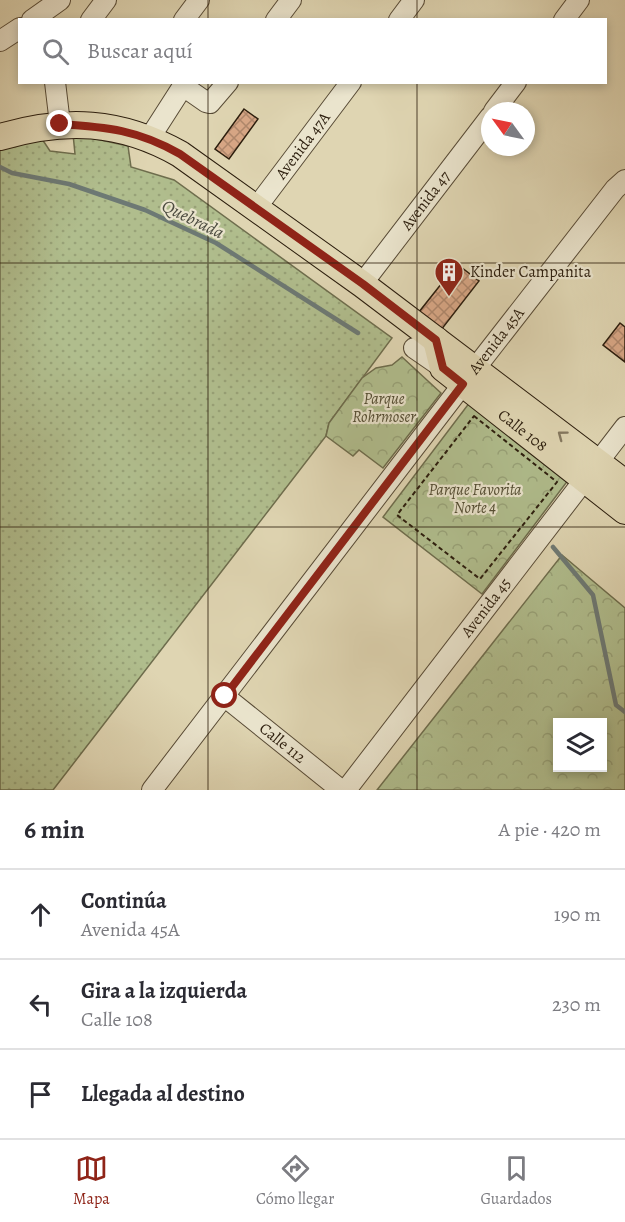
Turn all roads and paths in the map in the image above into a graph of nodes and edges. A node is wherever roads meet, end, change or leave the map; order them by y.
1 (60, 0) edge
2 (106, 0) edge
3 (199, 0) edge
4 (291, 0) edge
5 (414, 0) edge
6 (579, 0) edge
7 (35, 18) edge
8 (92, 18) edge
9 (186, 18) edge
10 (278, 18) edge
11 (400, 18) edge
12 (566, 18) edge
13 (18, 29) edge
14 (0, 41) edge
15 (55, 84) edge
16 (180, 84) edge
17 (226, 84) edge
18 (349, 84) edge
19 (514, 84) edge
20 (501, 102) edge
21 (60, 124) junction
22 (481, 129) edge
23 (0, 137) edge
24 (149, 138) junction
25 (625, 180) edge
26 (256, 208) junction
27 (363, 284) junction
28 (425, 344) junction
29 (469, 376) junction
30 (625, 427) edge
31 (592, 472) junction
32 (625, 483) edge
33 (625, 511) edge
34 (486, 572) joint
35 (225, 696) junction
36 (152, 790) edge
37 (341, 790) edge
38 (346, 790) edge

1 - 7 street
2 - 8 street
3 - 9 street
4 - 10 street
5 - 11 street
6 - 12 street
13 - 14 street
15 - 21 street
16 - 17 street
16 - 24 street
18 - 26 street, Avenida 47A
19 - 20 street
21 - 23 main road, Calle 108
21 - 24 main road, Calle 108
22 - 27 street, Avenida 47
24 - 26 main road, Calle 108
25 - 29 street, Avenida 45A
26 - 27 main road, Calle 108
27 - 28 main road, Calle 108
28 - 29 main road, Calle 108
28 - 29 main road, Calle 108
29 - 31 main road, Calle 108
29 - 35 street, Avenida 45A
30 - 31 street, Avenida 45
31 - 32 main road, Calle 108
31 - 33 main road, Calle 108
31 - 38 street, Avenida 45
34 - 34 path
35 - 36 street, Avenida 45A
35 - 37 street, Calle 112

